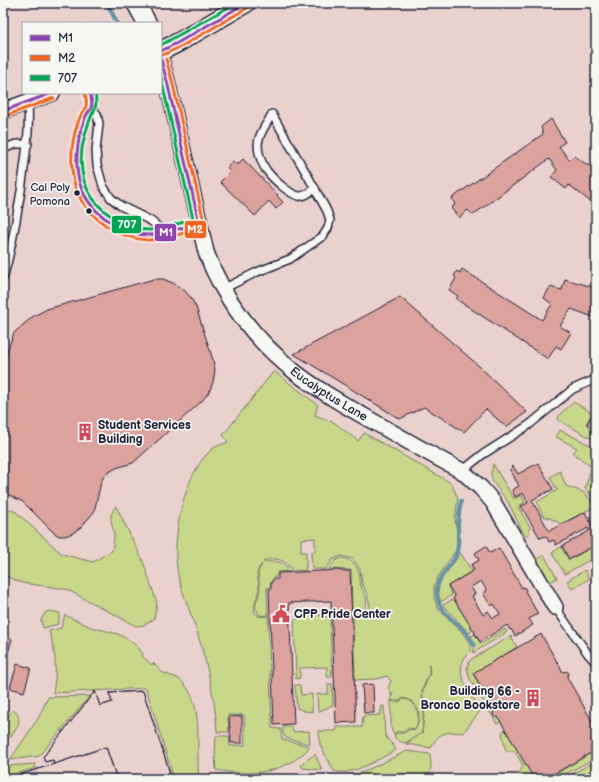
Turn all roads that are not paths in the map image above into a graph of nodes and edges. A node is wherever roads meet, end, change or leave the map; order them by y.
1 (136, 3) edge
2 (246, 3) edge
3 (146, 22) edge
4 (162, 50) edge
5 (162, 64) edge
6 (49, 94) edge
7 (90, 94) edge
8 (28, 102) junction
9 (91, 108) junction
10 (3, 111) edge
11 (28, 144) junction
12 (3, 149) edge
13 (315, 188) junction
14 (199, 223) junction
15 (164, 232) junction
16 (3, 278) edge
17 (223, 290) junction
18 (596, 379) edge
19 (462, 471) junction
20 (555, 607) joint
21 (596, 663) edge

1 - 3 street
2 - 4 street
5 - 14 street, Eucalyptus Lane
6 - 8 street
7 - 9 lane
8 - 10 street
8 - 11 lane
9 - 15 lane
9 - 15 lane
11 - 12 lane
11 - 16 lane
13 - 13 lane
13 - 17 lane
14 - 15 lane
14 - 17 street, Eucalyptus Lane
17 - 19 street, Eucalyptus Lane
18 - 19 lane
19 - 20 street, Eucalyptus Lane
20 - 21 lane, Eucalyptus Lane

